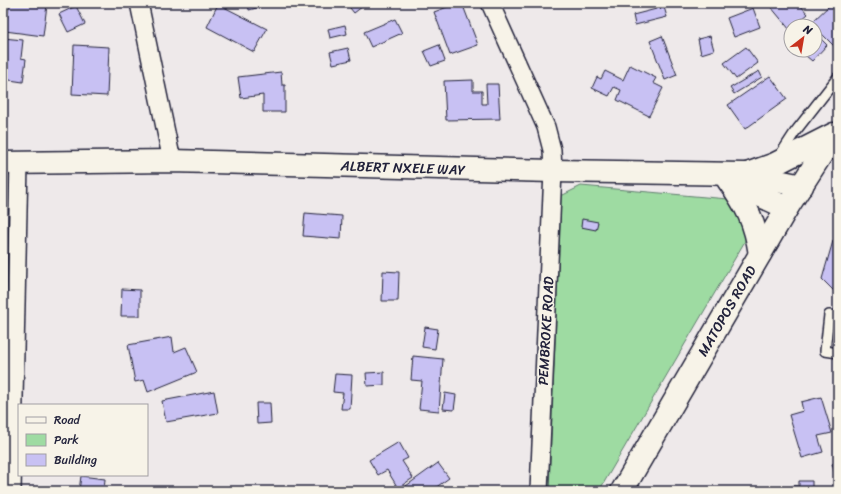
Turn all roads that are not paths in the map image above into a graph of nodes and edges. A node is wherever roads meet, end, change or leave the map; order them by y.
1 (140, 3) edge
2 (490, 3) edge
3 (838, 77) edge
4 (838, 132) edge
5 (838, 136) edge
6 (172, 161) junction
7 (11, 163) edge
8 (553, 172) junction
9 (729, 176) junction
10 (767, 179) junction
11 (802, 186) junction
12 (788, 208) junction
13 (760, 254) junction
14 (838, 316) edge
15 (838, 353) edge
16 (12, 491) edge
17 (539, 491) edge
18 (622, 491) edge

1 - 6 street
2 - 8 street, PEMBROKE ROAD
3 - 10 lane
4 - 10 main road
5 - 11 main road, MATOPOS ROAD
6 - 7 main road, ALBERT NXELE WAY
6 - 8 main road, ALBERT NXELE WAY
7 - 16 street
8 - 9 main road, ALBERT NXELE WAY
8 - 17 street, PEMBROKE ROAD
9 - 10 main road
9 - 10 main road
9 - 13 main road
10 - 11 main road
10 - 12 main road
11 - 12 main road, MATOPOS ROAD
12 - 13 main road, MATOPOS ROAD
13 - 18 main road, MATOPOS ROAD
14 - 15 lane

